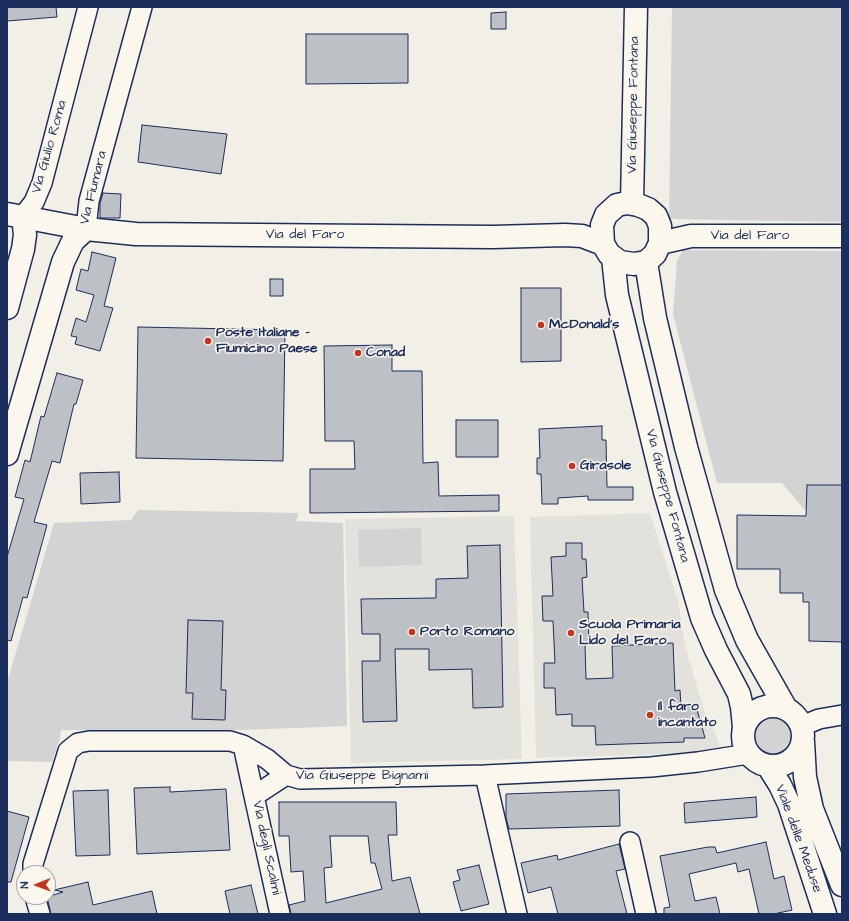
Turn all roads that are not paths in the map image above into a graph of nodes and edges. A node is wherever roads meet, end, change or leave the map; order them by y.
1 (88, 7) edge
2 (142, 7) edge
3 (636, 7) edge
4 (632, 203) junction
5 (15, 215) edge
6 (86, 229) junction
7 (842, 236) edge
8 (660, 243) junction
9 (608, 251) junction
10 (646, 262) junction
11 (7, 308) edge
12 (7, 454) edge
13 (785, 707) junction
14 (842, 714) edge
15 (744, 727) junction
16 (803, 734) junction
17 (243, 745) junction
18 (748, 754) junction
19 (768, 766) junction
20 (286, 775) junction
21 (485, 775) junction
22 (254, 796) junction
23 (630, 842) dead end
24 (837, 859) edge
25 (808, 863) junction
26 (33, 865) edge
27 (842, 885) edge
28 (511, 913) edge
29 (280, 914) edge
30 (646, 914) edge
31 (825, 914) edge

1 - 5 street, Via Giulio Roma
2 - 6 street, Via Fiumara
3 - 4 street, Via Giuseppe Fontana
4 - 8 street
4 - 9 street
5 - 6 street, Via del Faro
5 - 11 street
6 - 9 street, Via del Faro
6 - 12 street, Via Fiumara
7 - 8 street, Via del Faro
8 - 10 street
9 - 10 street
9 - 15 street, Via Giuseppe Fontana
10 - 13 street
13 - 15 street
13 - 16 street
14 - 16 street
15 - 18 street
16 - 19 street
16 - 24 street, Viale delle Meduse
17 - 20 street, Via Giuseppe Bignami
17 - 22 street
17 - 26 street, Via Giuseppe Bignami
18 - 19 street
18 - 21 street, Via Giuseppe Bignami
19 - 25 street, Viale delle Meduse
20 - 21 street, Via Giuseppe Bignami
20 - 22 street, Via degli Scalmi
21 - 28 street
22 - 29 street, Via degli Scalmi
23 - 30 street
24 - 25 street
24 - 27 street, Viale delle Meduse
25 - 31 street, Viale delle Meduse

